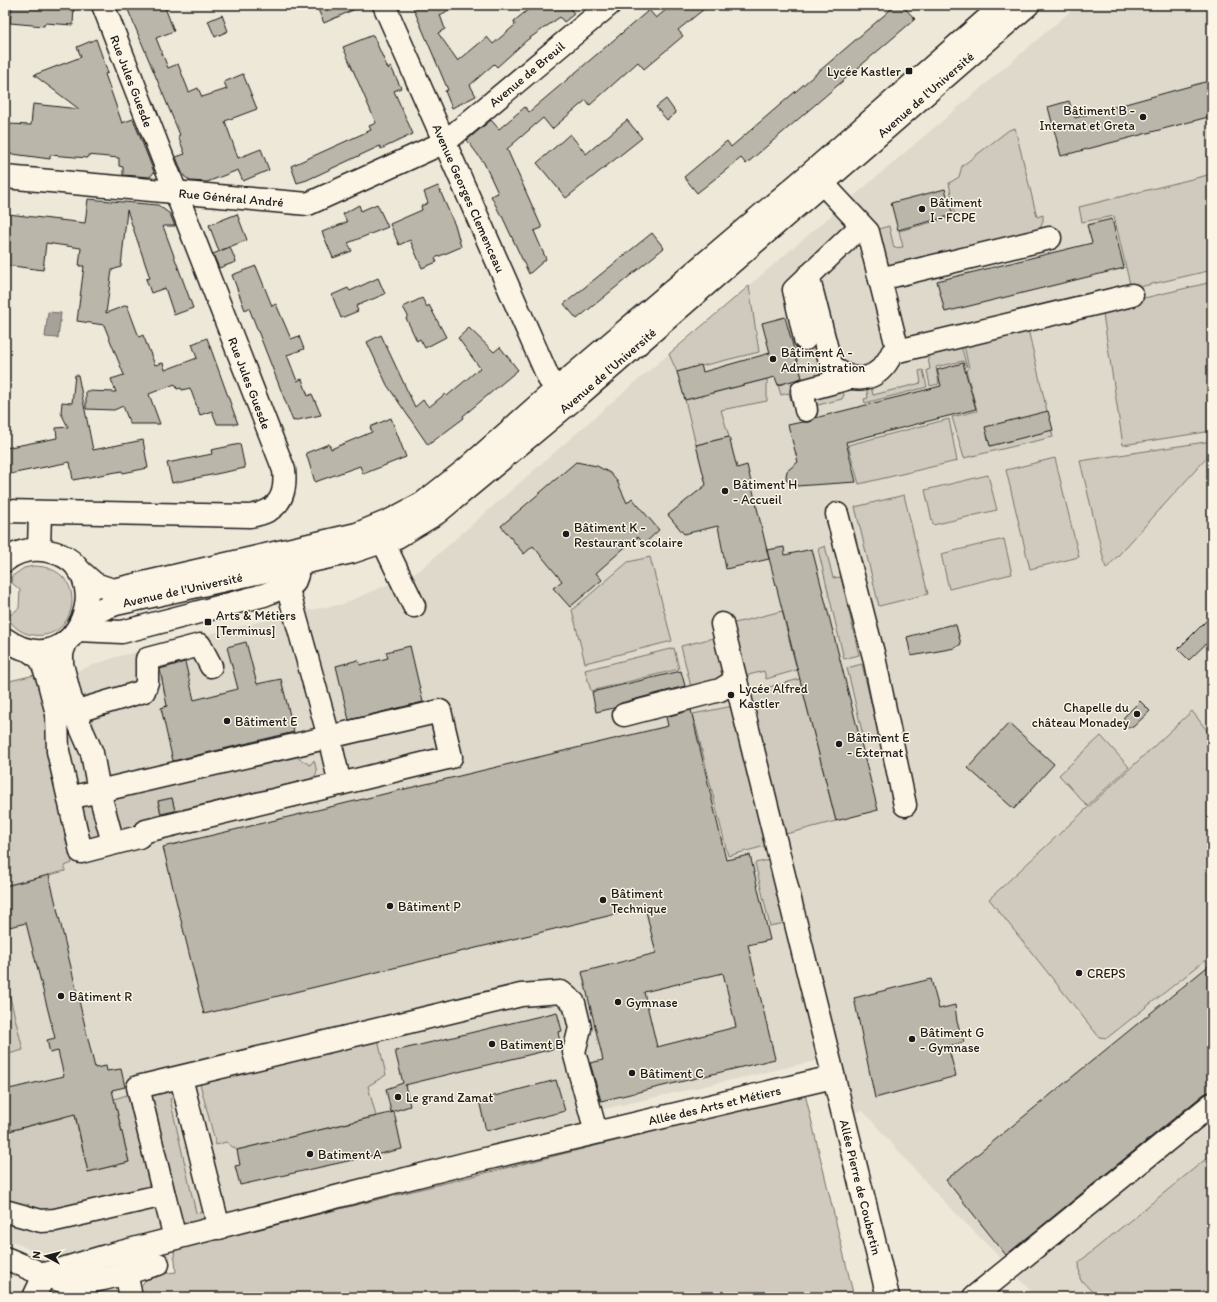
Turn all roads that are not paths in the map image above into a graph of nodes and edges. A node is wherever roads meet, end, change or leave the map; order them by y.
1 (103, 5) edge
2 (384, 5) edge
3 (609, 5) edge
4 (1002, 5) edge
5 (1028, 5) edge
6 (445, 142) junction
7 (5, 177) edge
8 (817, 178) junction
9 (175, 193) junction
10 (861, 226) junction
11 (1050, 238) dead end
12 (808, 276) junction
13 (880, 279) junction
14 (1132, 295) dead end
15 (805, 339) dead end
16 (898, 351) junction
17 (850, 378) junction
18 (556, 389) junction
19 (806, 410) dead end
20 (5, 512) edge
21 (40, 513) junction
22 (837, 514) dead end
23 (379, 534) junction
24 (39, 549) junction
25 (294, 557) junction
26 (5, 561) edge
27 (78, 569) junction
28 (287, 586) junction
29 (414, 606) dead end
30 (722, 624) dead end
31 (72, 636) junction
32 (5, 639) edge
33 (28, 650) junction
34 (211, 666) dead end
35 (736, 680) junction
36 (74, 712) junction
37 (624, 715) dead end
38 (329, 737) junction
39 (340, 784) junction
40 (99, 791) junction
41 (69, 798) junction
42 (905, 805) dead end
43 (113, 843) junction
44 (833, 1077) junction
45 (181, 1078) junction
46 (1212, 1104) edge
47 (596, 1132) junction
48 (164, 1195) junction
49 (5, 1211) edge
50 (219, 1228) junction
51 (174, 1238) junction
52 (5, 1258) edge
53 (158, 1264) dead end
54 (126, 1272) junction
55 (44, 1274) junction
56 (34, 1297) edge
57 (132, 1297) edge
58 (888, 1297) edge
59 (974, 1297) edge

1 - 9 street, Rue Jules Guesde
2 - 6 street, Avenue Georges Clemenceau
3 - 6 street, Avenue de Breuil
4 - 8 street, Avenue de l'Université
5 - 8 street, Avenue de l'Université
6 - 9 street, Rue Général André
6 - 18 street, Avenue Georges Clemenceau
7 - 9 street, Rue Général André
8 - 10 street
8 - 18 street, Avenue de l'Université
8 - 23 street, Avenue de l'Université
9 - 21 street, Rue Jules Guesde
10 - 12 street
10 - 13 street
11 - 13 street
12 - 15 street
12 - 17 street
13 - 16 street
14 - 16 street
16 - 17 street
17 - 19 street
18 - 23 street, Avenue de l'Université
20 - 21 street, Rue Jules Guesde
21 - 24 street
22 - 42 street
23 - 25 street, Avenue de l'Université
23 - 29 street
24 - 26 street
24 - 27 street, Avenue de l'Université
25 - 27 street, Avenue de l'Université
25 - 28 street
25 - 31 street, Avenue de l'Université
27 - 31 street
28 - 31 street
28 - 38 street
30 - 35 street, Allée Pierre de Coubertin
31 - 33 street
31 - 36 street
32 - 33 street
33 - 41 street
34 - 36 street
35 - 37 street
35 - 44 street, Allée Pierre de Coubertin
36 - 40 street
38 - 39 street
38 - 39 street
38 - 40 street
39 - 43 street
40 - 41 street
40 - 43 street
41 - 43 street
44 - 47 street, Allée des Arts et Métiers
44 - 58 street, Allée Pierre de Coubertin
45 - 47 street
45 - 48 street
45 - 50 street
46 - 59 street
47 - 50 street, Allée des Arts et Métiers
48 - 49 street
48 - 51 street
50 - 51 street, Allée des Arts et Métiers
51 - 55 street, Allée des Arts et Métiers
52 - 55 street
53 - 54 street
54 - 55 street
54 - 57 street
55 - 56 street

